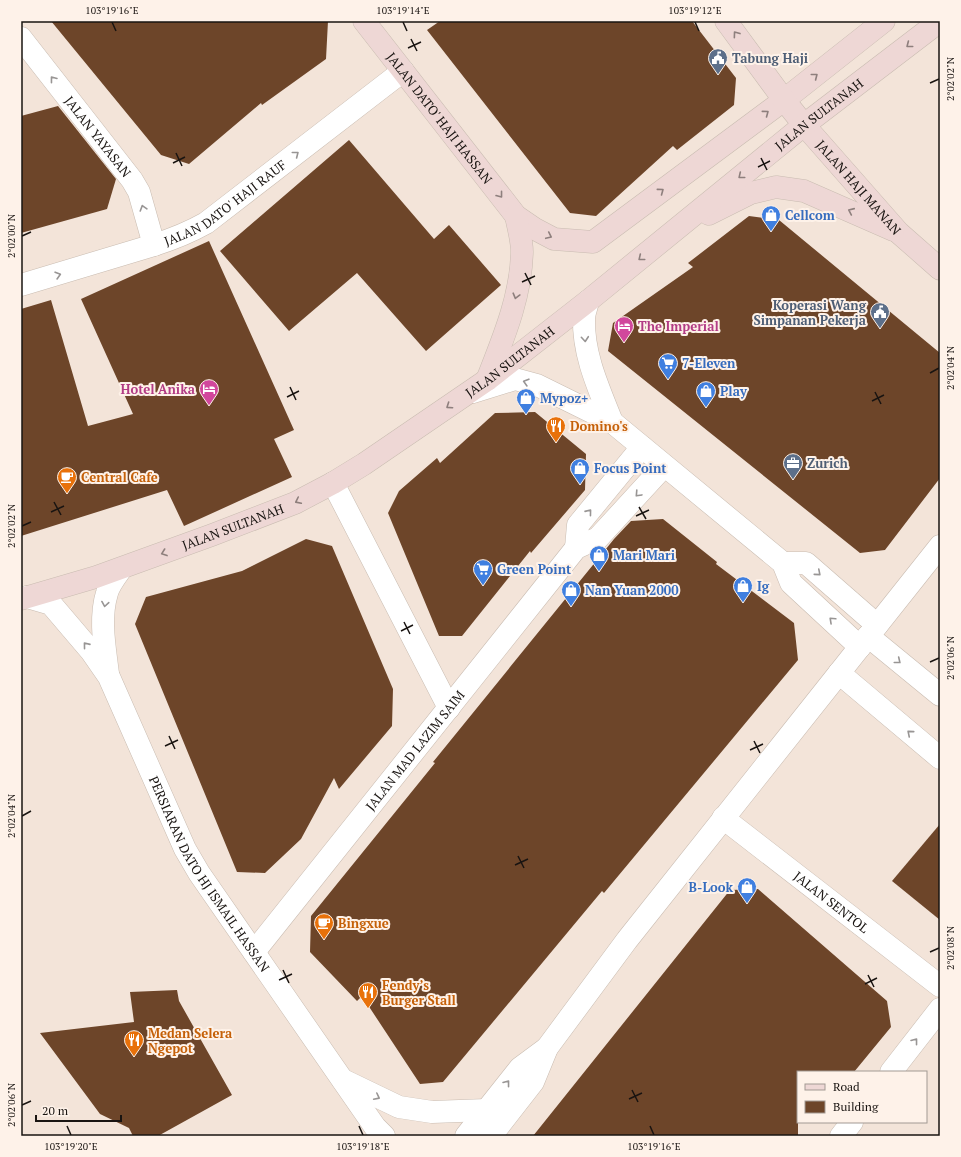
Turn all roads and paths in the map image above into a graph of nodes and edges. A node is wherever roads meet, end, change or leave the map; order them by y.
1 (364, 21) edge
2 (726, 21) edge
3 (884, 21) edge
4 (940, 21) edge
5 (21, 38) edge
6 (403, 71) junction
7 (784, 100) junction
8 (804, 125) junction
9 (516, 216) junction
10 (899, 233) junction
11 (670, 235) junction
12 (154, 245) junction
13 (940, 269) edge
14 (21, 285) edge
15 (588, 301) junction
16 (487, 380) junction
17 (470, 393) junction
18 (612, 422) junction
19 (642, 447) junction
20 (664, 466) junction
21 (333, 483) junction
22 (940, 546) edge
23 (576, 548) junction
24 (121, 569) junction
25 (24, 598) edge
26 (869, 636) junction
27 (838, 673) junction
28 (109, 677) junction
29 (940, 695) edge
30 (449, 708) junction
31 (940, 758) edge
32 (723, 818) junction
33 (254, 952) junction
34 (940, 986) edge
35 (940, 1009) edge
36 (547, 1048) junction
37 (892, 1071) edge
38 (342, 1079) junction
39 (487, 1110) junction
40 (851, 1123) edge
41 (384, 1136) edge
42 (466, 1136) edge
43 (491, 1136) edge
44 (841, 1136) edge

1 - 6 street, JALAN DATO' HAJI HASSAN
7 -> 2 street, JALAN HAJI MANAN
7 -> 3 street
4 -> 8 street, JALAN SULTANAH
12 -> 5 street, JALAN YAYASAN
6 -> 9 street, JALAN DATO' HAJI HASSAN
12 -> 6 street, JALAN DATO' HAJI RAUF
7 - 8 street, JALAN HAJI MANAN
9 -> 7 street
8 - 10 street, JALAN HAJI MANAN
8 -> 11 street, JALAN SULTANAH
9 -> 16 street
10 -> 11 street
10 - 13 street, JALAN HAJI MANAN
11 -> 15 street, JALAN SULTANAH
14 -> 12 street, JALAN DATO' HAJI RAUF
15 - 16 street, JALAN SULTANAH
15 -> 18 street
16 - 17 street, JALAN SULTANAH
18 -> 17 street
17 -> 21 street, JALAN SULTANAH
18 - 19 street
19 - 20 street
23 -> 19 street
20 -> 23 street
20 - 26 street
21 -> 24 street, JALAN SULTANAH
21 - 30 street
22 - 26 street
23 - 30 street, JALAN MAD LAZIM SAIM
24 - 25 street, JALAN SULTANAH
24 -> 28 street
28 -> 25 street
26 - 27 street
26 -> 29 street
31 -> 27 street
27 - 32 street
28 - 33 street, PERSIARAN DATO HJ ISMAIL HASSAN
30 - 33 street, JALAN MAD LAZIM SAIM
32 - 34 street, JALAN SENTOL
32 - 36 street
33 - 38 street, PERSIARAN DATO HJ ISMAIL HASSAN
37 -> 35 street
39 -> 36 street
36 - 43 street
38 -> 39 street
38 - 41 street, PERSIARAN DATO HJ ISMAIL HASSAN
39 - 42 street
40 - 44 street

